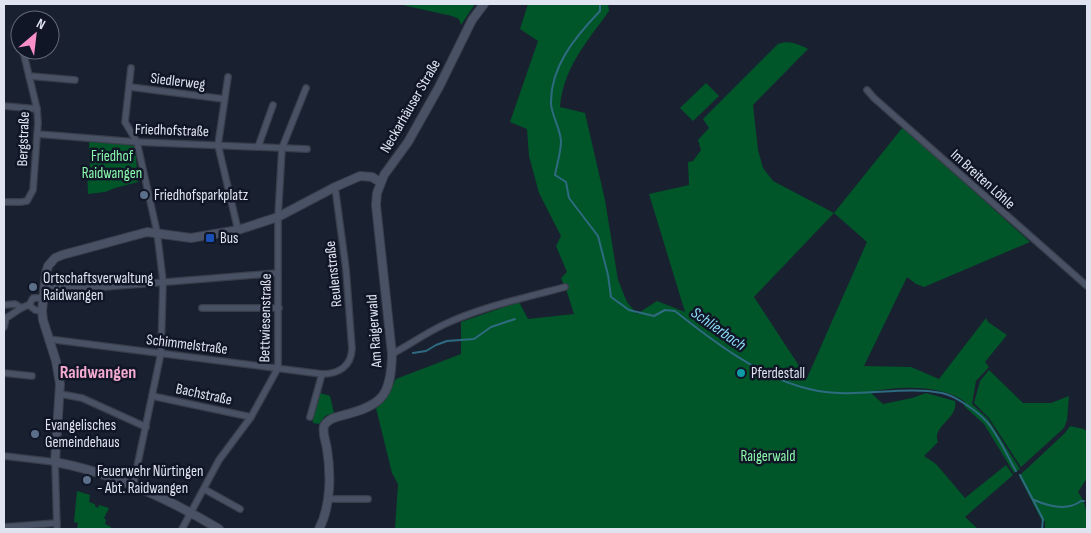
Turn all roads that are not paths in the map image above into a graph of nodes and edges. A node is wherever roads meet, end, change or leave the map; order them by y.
1 (484, 4) edge
2 (25, 60) edge
3 (131, 68) dead end
4 (29, 76) junction
5 (228, 77) dead end
6 (75, 80) dead end
7 (130, 87) junction
8 (306, 88) dead end
9 (867, 90) dead end
10 (224, 99) junction
11 (272, 105) dead end
12 (4, 106) edge
13 (37, 109) junction
14 (37, 134) junction
15 (137, 142) junction
16 (218, 145) junction
17 (258, 147) junction
18 (282, 148) junction
19 (307, 148) dead end
20 (380, 182) junction
21 (334, 187) junction
22 (4, 202) edge
23 (278, 217) junction
24 (238, 230) junction
25 (157, 232) junction
26 (278, 273) junction
27 (163, 281) junction
28 (1087, 284) edge
29 (44, 286) junction
30 (564, 287) dead end
31 (43, 298) junction
32 (4, 305) edge
33 (29, 305) junction
34 (20, 307) junction
35 (202, 308) dead end
36 (278, 308) junction
37 (42, 311) junction
38 (5, 315) edge
39 (4, 327) edge
40 (48, 340) junction
41 (161, 353) junction
42 (392, 354) junction
43 (350, 359) joint
44 (278, 368) junction
45 (4, 372) edge
46 (322, 374) junction
47 (32, 376) dead end
48 (60, 394) junction
49 (152, 396) junction
50 (251, 417) junction
51 (310, 417) dead end
52 (146, 427) junction
53 (4, 456) edge
54 (55, 462) junction
55 (133, 486) junction
56 (204, 489) junction
57 (329, 499) junction
58 (368, 499) dead end
59 (240, 509) dead end
60 (192, 513) junction
61 (57, 526) edge
62 (4, 527) edge
63 (182, 529) edge
64 (220, 529) edge
65 (319, 529) edge

1 - 20 street, Neckarhäuser Straße
2 - 4 street, Bergstraße
3 - 7 street
4 - 6 street
4 - 13 street, Bergstraße
5 - 10 street
7 - 10 street, Siedlerweg
7 - 15 street
8 - 18 street, Bettwiesenstraße
9 - 28 street, Im Breiten Löhle
10 - 16 street
11 - 17 street
12 - 13 street
13 - 14 street, Bergstraße
14 - 15 street, Friedhofstraße
14 - 22 street, Bergstraße
15 - 16 street, Friedhofstraße
15 - 25 street
16 - 17 street, Friedhofstraße
16 - 24 street
17 - 18 street, Friedhofstraße
18 - 19 street, Friedhofstraße
18 - 23 street, Bettwiesenstraße
20 - 21 street
20 - 42 street, Am Raigerwald
21 - 23 street
21 - 43 street, Reulenstraße
23 - 24 street
23 - 26 street, Bettwiesenstraße
24 - 25 street
25 - 27 street
25 - 29 street
26 - 27 street
26 - 36 street, Bettwiesenstraße
27 - 29 street
27 - 41 street
29 - 31 street
30 - 42 street
31 - 33 street
31 - 37 street
32 - 34 street
33 - 34 street
33 - 37 street
34 - 38 street
35 - 36 street
36 - 44 street, Bettwiesenstraße
37 - 40 street
38 - 39 street
40 - 41 street, Schimmelstraße
40 - 48 street
41 - 44 street, Schimmelstraße
41 - 49 street
42 - 57 street, Am Raigerwald
43 - 46 street, Schimmelstraße
44 - 46 street, Schimmelstraße
44 - 50 street, Bettwiesenstraße
45 - 47 street
46 - 51 street
48 - 52 street
48 - 54 street
49 - 50 street, Bachstraße
49 - 52 street
50 - 56 street, Bettwiesenstraße
52 - 55 street
53 - 54 street
54 - 55 street
54 - 61 street
55 - 60 street
56 - 59 street
56 - 60 street, Bettwiesenstraße
57 - 58 street
57 - 65 street, Am Raigerwald
60 - 63 street, Bettwiesenstraße
60 - 64 street
61 - 62 street

